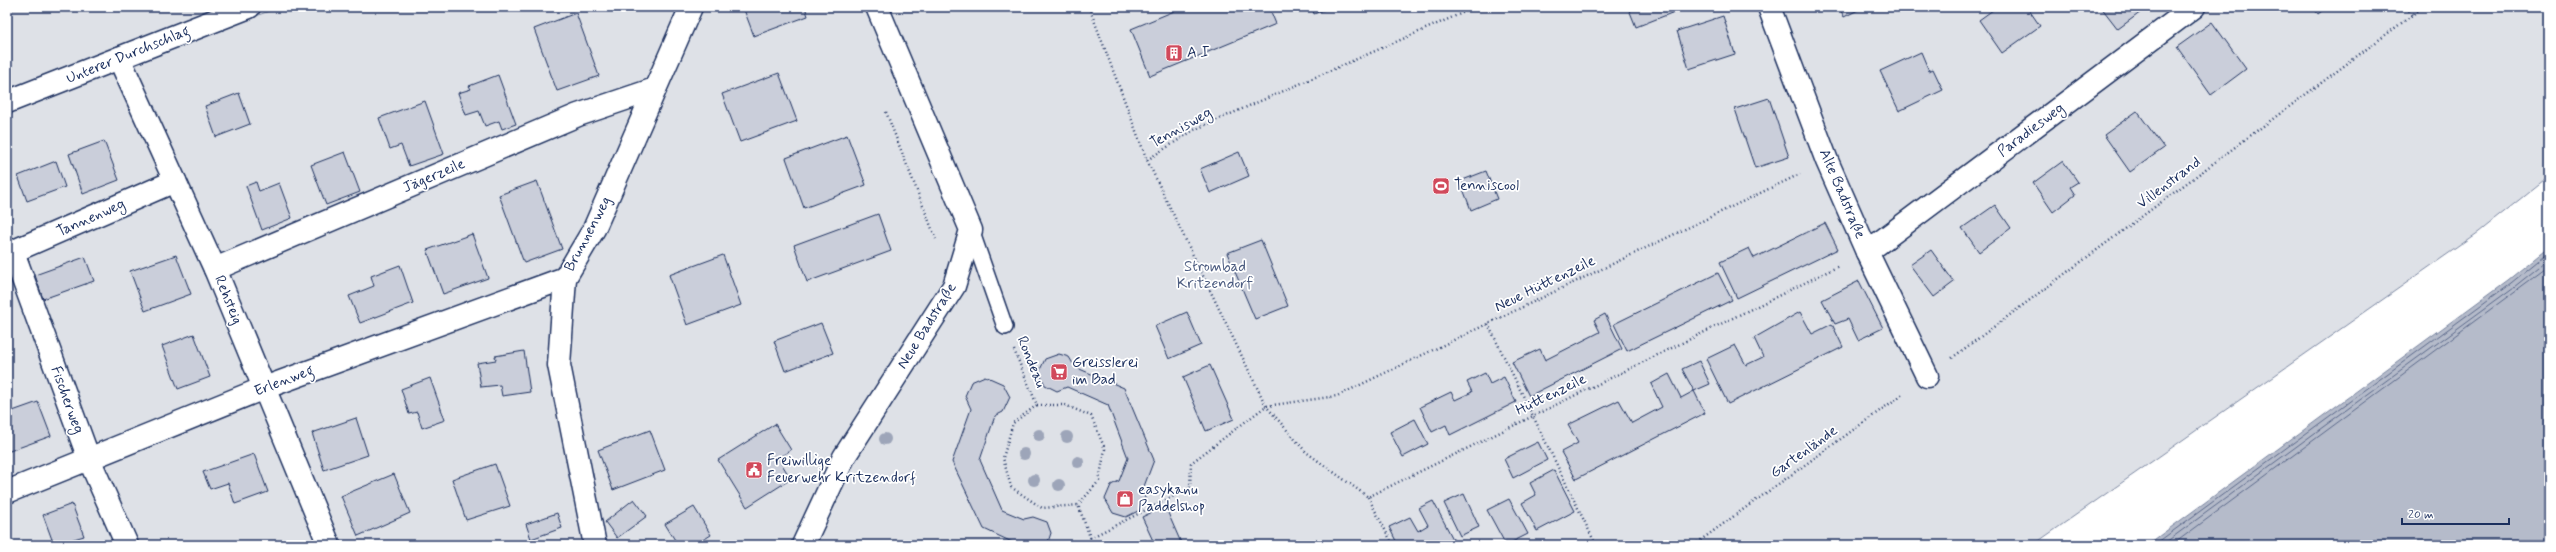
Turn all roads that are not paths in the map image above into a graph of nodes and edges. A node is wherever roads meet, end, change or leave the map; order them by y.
1 (249, 7) edge
2 (691, 7) edge
3 (877, 7) edge
4 (1769, 7) edge
5 (2194, 7) edge
6 (119, 58) junction
7 (655, 89) junction
8 (7, 102) edge
9 (175, 181) junction
10 (971, 230) junction
11 (1867, 252) junction
12 (10, 253) edge
13 (215, 269) junction
14 (565, 278) junction
15 (1005, 327) road end
16 (1927, 376) road end
17 (264, 388) junction
18 (89, 459) junction
19 (7, 492) edge
20 (127, 545) edge
21 (329, 545) edge
22 (595, 545) edge
23 (803, 545) edge

1 - 6 street, Unterer Durchschlag
2 - 7 street, Brunnenweg
3 - 10 street
4 - 11 street, Alte Badstraße
5 - 11 street, Paradiesweg
6 - 8 street, Unterer Durchschlag
6 - 9 street, Rehsteig
7 - 13 street, Jägerzeile
7 - 14 street, Brunnenweg
9 - 12 street, Tannenweg
9 - 13 street, Rehsteig
10 - 15 lane
10 - 23 street, Neue Badstraße
11 - 16 street, Alte Badstraße
12 - 18 street, Fischerweg
13 - 17 street, Rehsteig
14 - 17 street, Erlenweg
14 - 22 street, Brunnenweg
17 - 18 street, Erlenweg
17 - 21 street, Rehsteig
18 - 19 street, Erlenweg
18 - 20 street, Fischerweg

